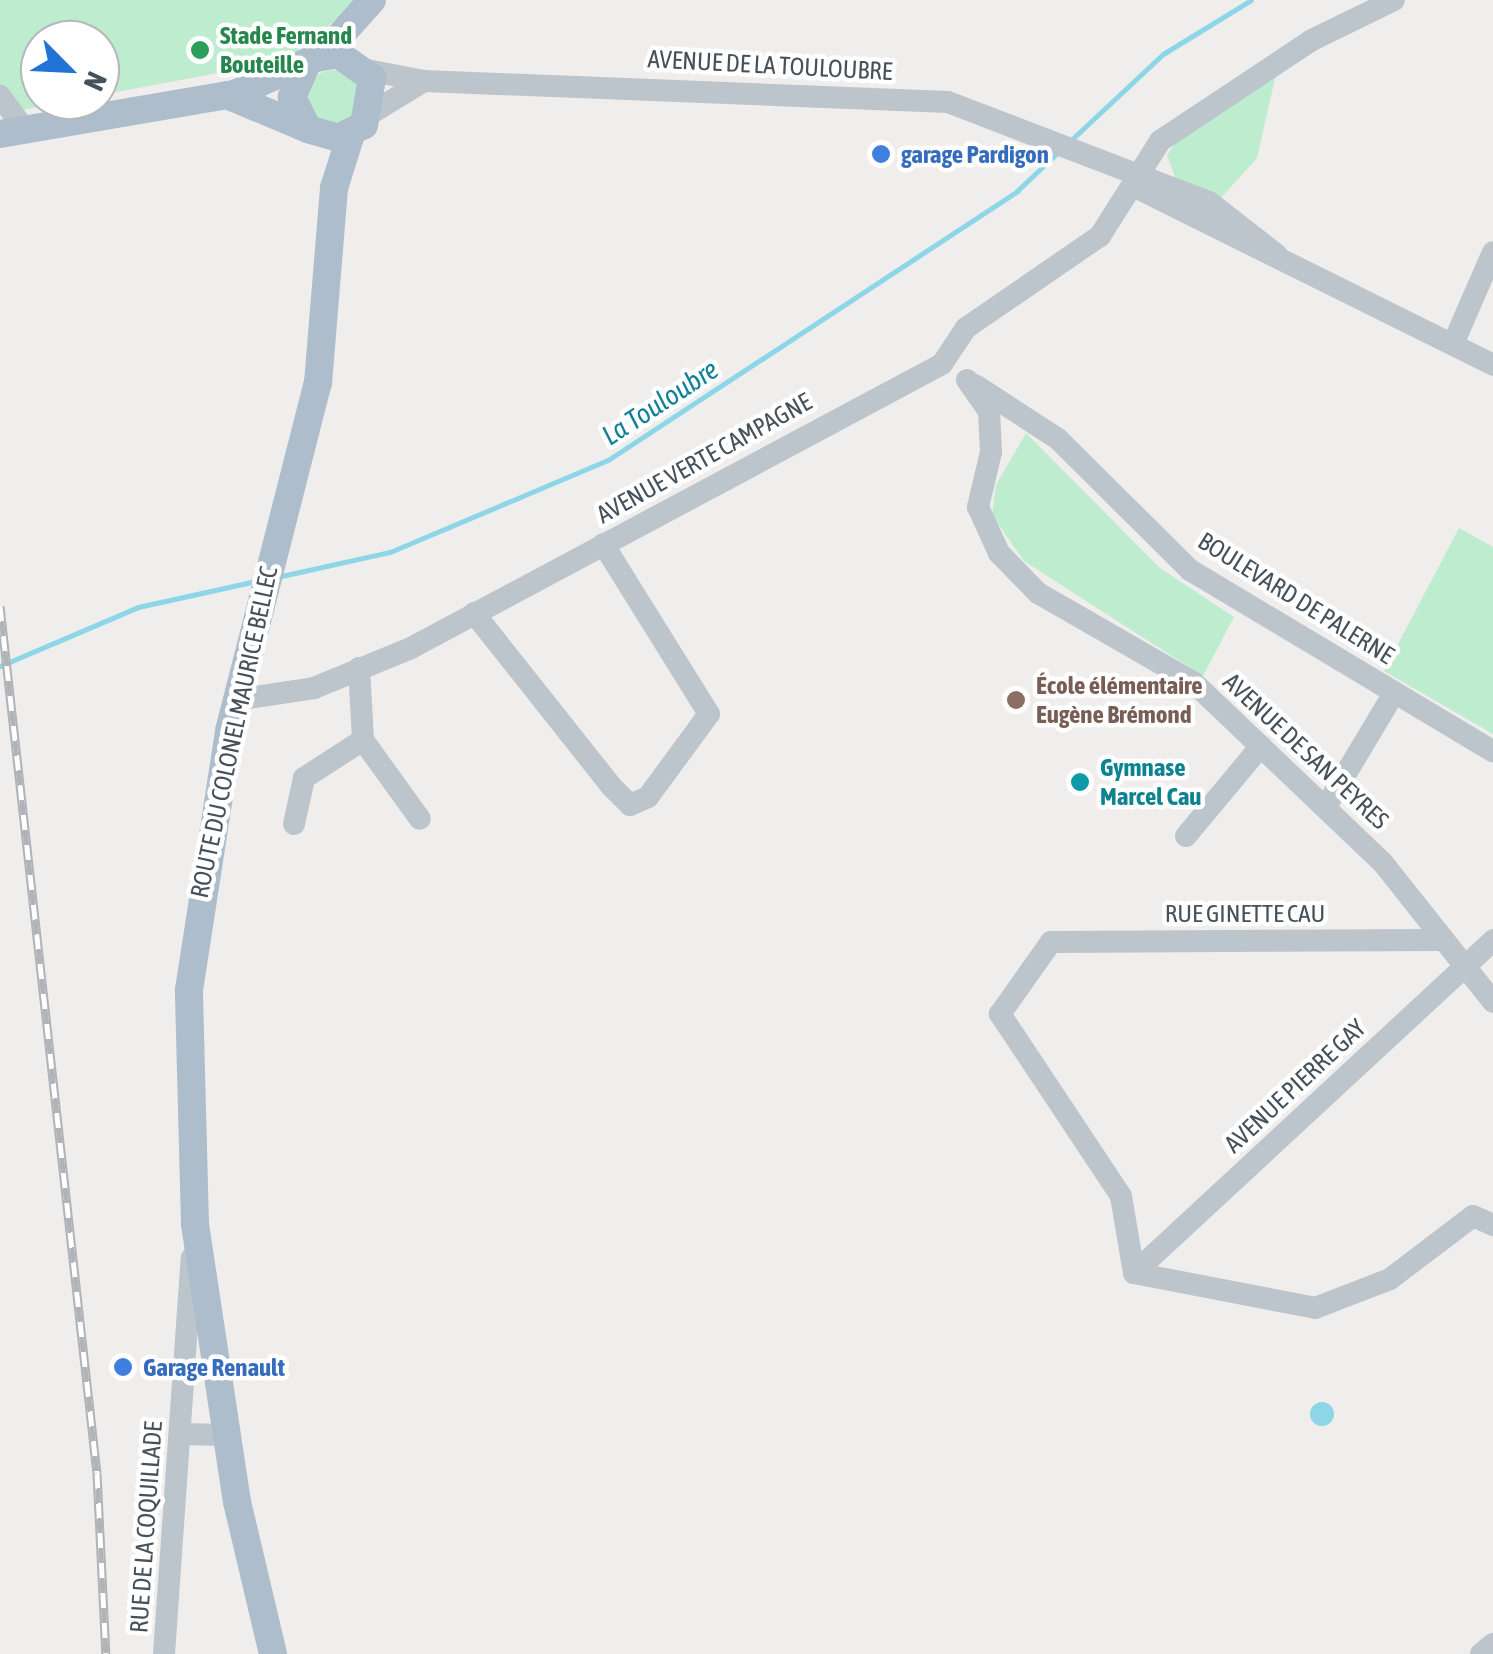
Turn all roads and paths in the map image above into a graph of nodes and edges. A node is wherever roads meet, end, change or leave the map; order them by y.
1 (1394, 0) edge
2 (370, 4) edge
3 (315, 59) junction
4 (364, 67) junction
5 (424, 82) junction
6 (231, 94) junction
7 (0, 96) edge
8 (373, 112) junction
9 (302, 122) junction
10 (13, 133) edge
11 (351, 134) junction
12 (1137, 182) junction
13 (330, 228) junction
14 (1493, 252) edge
15 (1453, 344) junction
16 (942, 364) junction
17 (1493, 366) edge
18 (967, 380) junction
19 (603, 544) junction
20 (474, 613) junction
21 (359, 668) junction
22 (1394, 692) junction
23 (236, 700) junction
24 (363, 740) junction
25 (1261, 746) junction
26 (1493, 751) edge
27 (1327, 805) junction
28 (420, 819) dead end
29 (294, 824) dead end
30 (1186, 836) dead end
31 (1438, 940) junction
32 (1493, 940) edge
33 (1460, 968) junction
34 (1493, 1002) edge
35 (195, 1224) junction
36 (1493, 1226) edge
37 (1134, 1273) junction
38 (180, 1434) junction
39 (226, 1436) junction
40 (1493, 1644) edge
41 (164, 1654) edge
42 (273, 1654) edge
43 (1481, 1654) edge

1 - 12 street, AVENUE VERTE CAMPAGNE
2 - 3 main road
2 - 4 main road
3 - 4 main road
3 - 6 main road
3 - 9 main road
4 - 5 street, AVENUE DE LA TOULOUBRE
4 - 8 main road
5 - 8 street
5 - 12 street, AVENUE DE LA TOULOUBRE
6 - 9 main road
6 - 10 main road
7 - 10 street
8 - 11 main road
9 - 11 main road
9 - 13 main road, ROUTE DU COLONEL MAURICE BELLEC
11 - 13 main road, ROUTE DU COLONEL MAURICE BELLEC
12 - 15 street, AVENUE DE LA TOULOUBRE
12 - 16 street, AVENUE VERTE CAMPAGNE
13 - 23 main road, ROUTE DU COLONEL MAURICE BELLEC
14 - 15 street
15 - 17 street, AVENUE DE LA TOULOUBRE
16 - 18 street, BOULEVARD DE PALERNE
16 - 19 street, AVENUE VERTE CAMPAGNE
18 - 22 street, BOULEVARD DE PALERNE
18 - 25 street, AVENUE DE SAN PEYRES
19 - 20 street, AVENUE VERTE CAMPAGNE
19 - 20 street
20 - 21 street, AVENUE VERTE CAMPAGNE
21 - 23 street, AVENUE VERTE CAMPAGNE
21 - 24 street
22 - 26 street, BOULEVARD DE PALERNE
22 - 27 street
23 - 35 main road, ROUTE DU COLONEL MAURICE BELLEC
24 - 28 street
24 - 29 street
25 - 27 street, AVENUE DE SAN PEYRES
25 - 30 street
27 - 31 street, AVENUE DE SAN PEYRES
31 - 33 street, AVENUE DE SAN PEYRES
31 - 37 street, RUE GINETTE CAU
32 - 33 street, AVENUE PIERRE GAY
33 - 34 street, AVENUE DE SAN PEYRES
33 - 37 street, AVENUE PIERRE GAY
35 - 38 street, RUE DE LA COQUILLADE
35 - 39 main road, ROUTE DU COLONEL MAURICE BELLEC
36 - 37 street
38 - 39 street
38 - 41 street, RUE DE LA COQUILLADE
39 - 42 main road, ROUTE DU COLONEL MAURICE BELLEC
40 - 43 street

